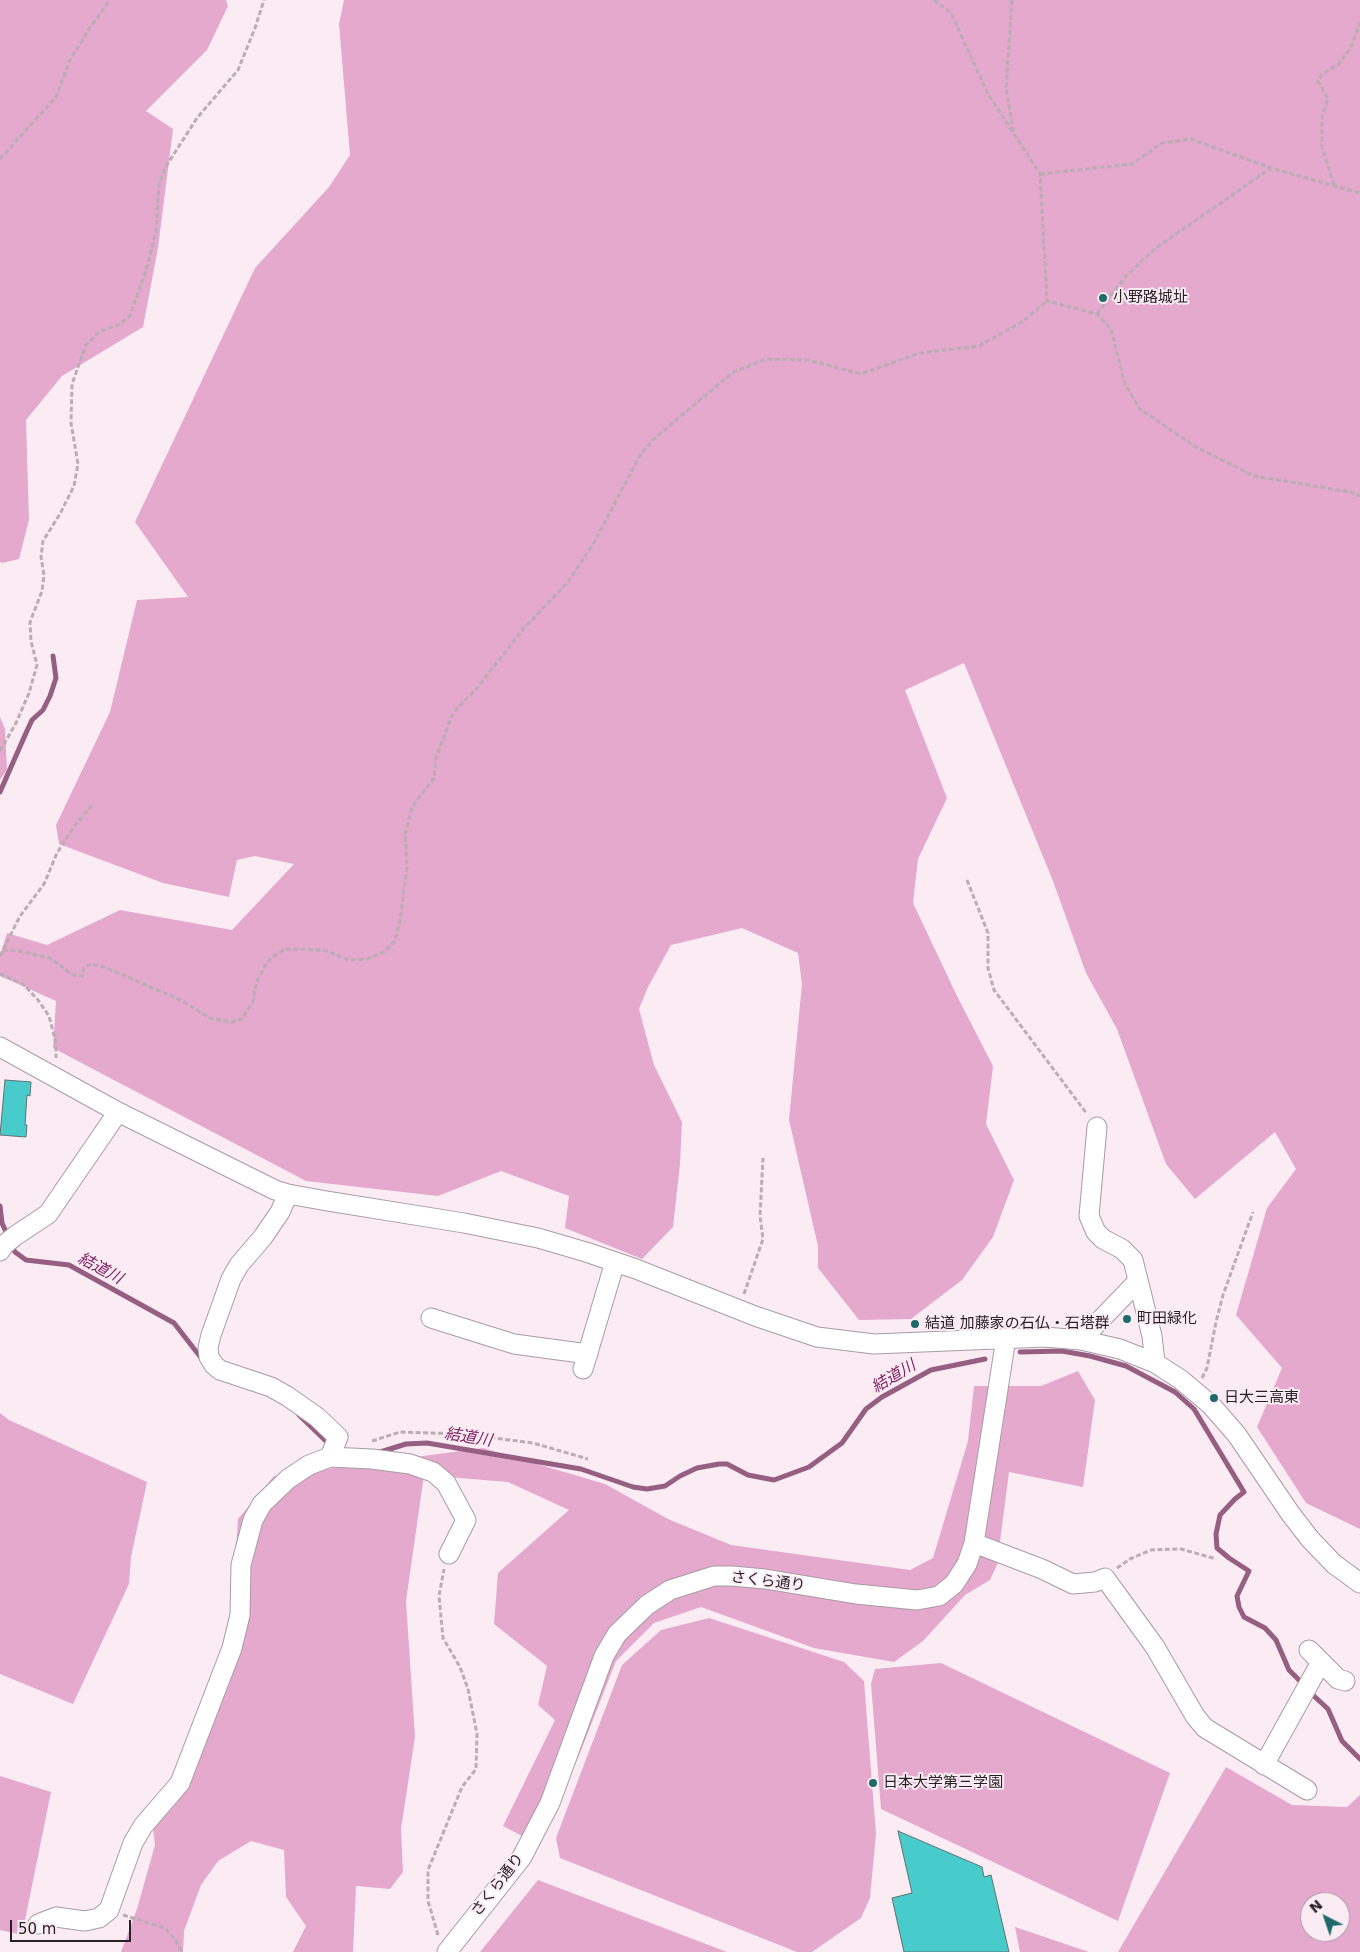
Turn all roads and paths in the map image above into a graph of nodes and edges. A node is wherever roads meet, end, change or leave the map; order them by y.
1 (110, 0) edge
2 (264, 0) edge
3 (934, 0) edge
4 (1012, 0) edge
5 (1360, 23) edge
6 (1014, 134) junction
7 (0, 159) edge
8 (1272, 168) junction
9 (1040, 174) junction
10 (1334, 185) junction
11 (1360, 193) edge
12 (1047, 301) junction
13 (1098, 314) junction
14 (1360, 496) edge
15 (0, 751) edge
16 (93, 804) dead end
17 (967, 880) dead end
18 (3, 950) junction
19 (0, 956) edge
20 (0, 974) edge
21 (0, 1048) edge
22 (57, 1078) junction
23 (118, 1112) junction
24 (1097, 1127) joint
25 (763, 1158) dead end
26 (288, 1194) junction
27 (1253, 1212) dead end
28 (6, 1244) edge
29 (615, 1262) junction
30 (1138, 1281) junction
31 (739, 1310) junction
32 (432, 1318) dead end
33 (1006, 1338) junction
34 (1081, 1340) junction
35 (1155, 1363) junction
36 (1195, 1391) junction
37 (365, 1442) dead end
38 (332, 1450) junction
39 (588, 1459) dead end
40 (974, 1543) junction
41 (449, 1554) joint
42 (1216, 1559) dead end
43 (1105, 1578) junction
44 (1360, 1583) edge
45 (1345, 1682) dead end
46 (1264, 1765) junction
47 (1307, 1790) dead end
48 (109, 1910) junction
49 (38, 1924) dead end
50 (447, 1951) edge
51 (182, 1952) edge

1 - 7 path
2 - 15 path
3 - 6 path
4 - 6 path
5 - 10 path
6 - 9 path
8 - 9 path
8 - 10 path
8 - 13 path
9 - 12 path
10 - 11 path
12 - 13 path
12 - 18 path
13 - 14 path
16 - 18 path
17 - 24 path
18 - 19 path
20 - 22 path
21 - 22 street
22 - 23 street
23 - 26 street
23 - 28 street
24 - 30 street
25 - 31 path
26 - 29 street
26 - 38 street
27 - 36 path
29 - 31 street
29 - 32 street
30 - 34 street
30 - 35 street
31 - 33 street
33 - 34 street
33 - 40 street, さくら通り
34 - 35 street
35 - 36 street
36 - 44 street
37 - 39 path
38 - 41 street
38 - 48 street
40 - 43 street
40 - 50 street, さくら通り
41 - 50 path
42 - 43 path
43 - 46 street
45 - 46 street
46 - 47 street
48 - 49 street
48 - 51 path

